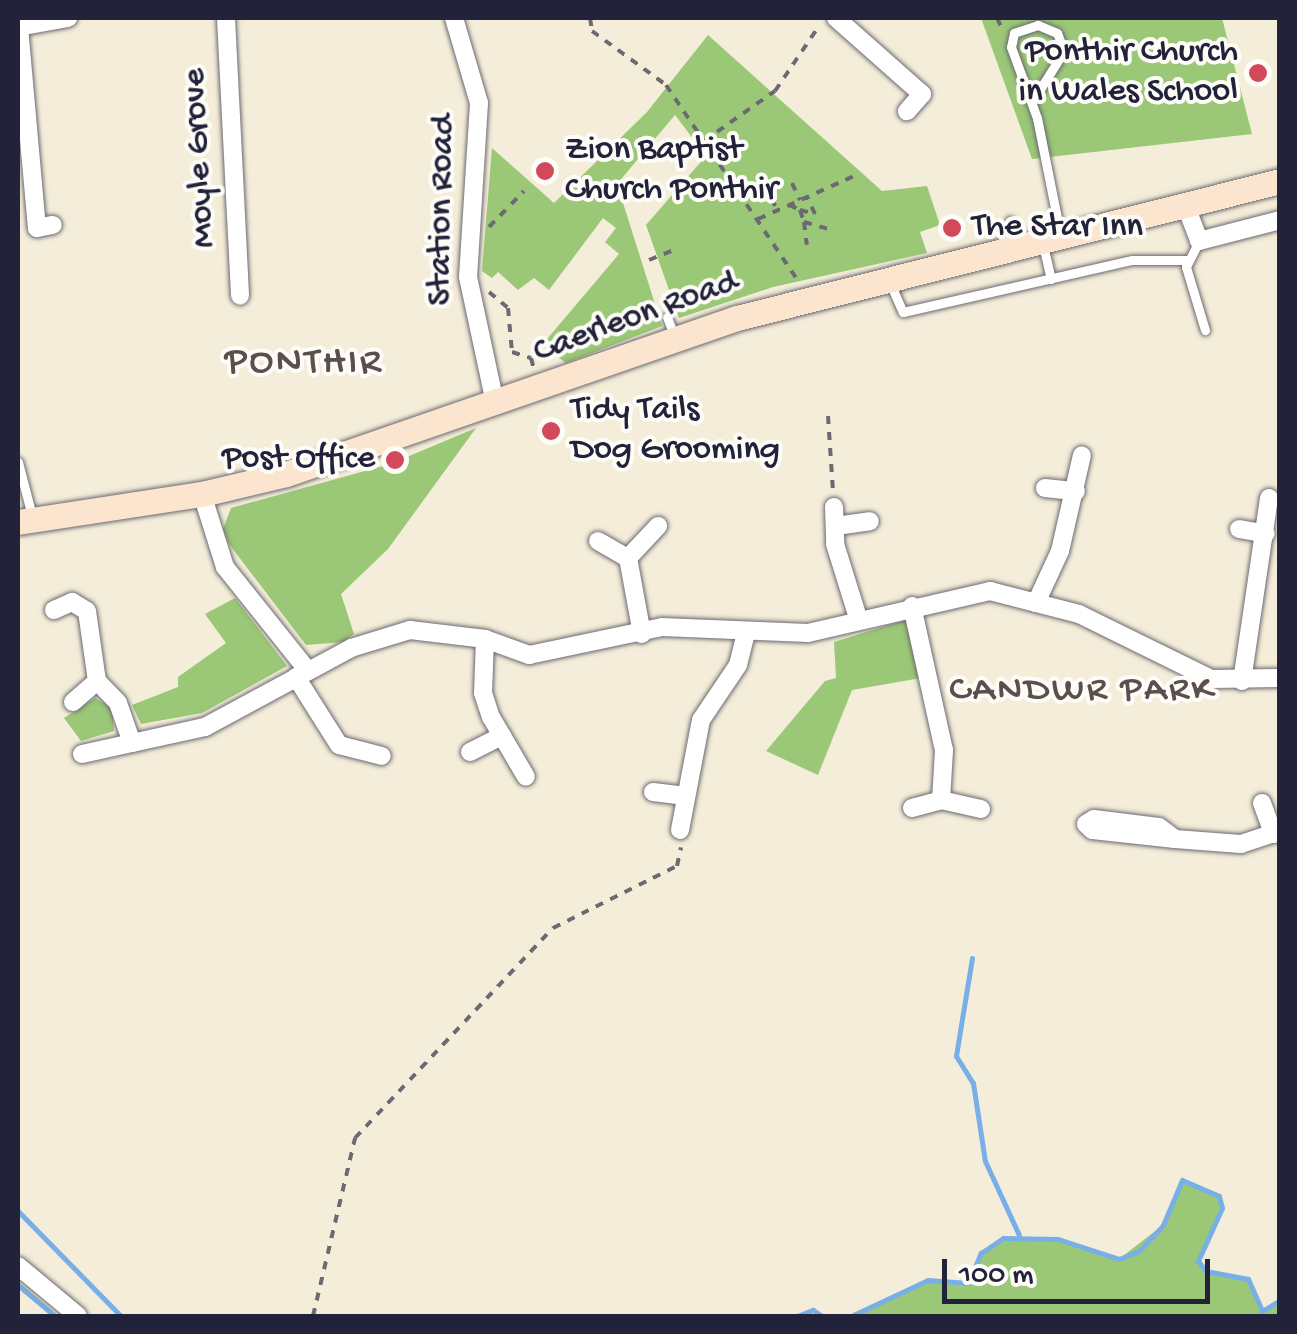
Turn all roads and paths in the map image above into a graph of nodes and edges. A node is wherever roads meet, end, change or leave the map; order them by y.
1 (68, 18) edge
2 (226, 18) edge
3 (454, 18) edge
4 (590, 18) edge
5 (825, 18) edge
6 (836, 18) edge
7 (1056, 18) edge
8 (18, 27) edge
9 (1050, 28) junction
10 (1032, 102) junction
11 (907, 110) dead end
12 (704, 141) junction
13 (854, 176) dead end
14 (1280, 181) edge
15 (792, 183) dead end
16 (765, 184) dead end
17 (524, 191) dead end
18 (807, 197) junction
19 (800, 200) junction
20 (788, 205) junction
21 (1187, 209) junction
22 (777, 210) junction
23 (800, 210) junction
24 (756, 220) junction
25 (1280, 220) edge
26 (1010, 221) dead end
27 (804, 222) junction
28 (53, 225) dead end
29 (828, 229) dead end
30 (1199, 240) junction
31 (1052, 243) junction
32 (472, 244) junction
33 (807, 246) dead end
34 (674, 250) dead end
35 (1012, 253) junction
36 (649, 260) dead end
37 (1188, 260) junction
38 (468, 278) junction
39 (888, 279) junction
40 (1051, 279) junction
41 (798, 281) dead end
42 (240, 296) dead end
43 (1205, 330) dead end
44 (542, 390) junction
45 (495, 403) junction
46 (828, 416) dead end
47 (1082, 455) dead end
48 (18, 462) edge
49 (1045, 488) dead end
50 (1076, 492) junction
51 (202, 494) junction
52 (1270, 498) dead end
53 (835, 516) junction
54 (25, 520) edge
55 (870, 521) dead end
56 (658, 526) dead end
57 (1239, 530) dead end
58 (1266, 534) junction
59 (598, 541) dead end
60 (628, 558) junction
61 (1036, 603) junction
62 (912, 606) junction
63 (54, 610) dead end
64 (858, 618) junction
65 (642, 634) junction
66 (746, 634) junction
67 (485, 639) junction
68 (302, 674) junction
69 (1280, 678) edge
70 (97, 681) junction
71 (1242, 681) junction
72 (73, 702) dead end
73 (502, 736) junction
74 (132, 743) junction
75 (470, 752) dead end
76 (82, 754) dead end
77 (382, 756) dead end
78 (526, 777) dead end
79 (654, 792) dead end
80 (684, 796) junction
81 (941, 800) junction
82 (1262, 803) dead end
83 (912, 808) dead end
84 (980, 809) dead end
85 (680, 830) joint
86 (1276, 832) edge
87 (1174, 839) dead end
88 (18, 1266) edge
89 (78, 1316) edge
90 (313, 1316) edge

1 - 8 street
2 - 42 street, Moyle Grove
3 - 32 street, Station Road
4 - 12 path
5 - 12 path
6 - 11 street
7 - 9 lane
8 - 28 street
9 - 10 lane
9 - 10 lane
10 - 31 lane
12 - 24 path
13 - 18 path
14 - 21 main road, Caerleon Road
15 - 19 path
16 - 22 path
17 - 32 path
18 - 19 path
18 - 23 path
19 - 20 path
20 - 22 path
20 - 23 path
21 - 30 street
21 - 31 main road, Caerleon Road
22 - 24 path
23 - 27 path
24 - 41 path
25 - 30 street
26 - 35 lane
27 - 29 path
27 - 33 path
30 - 37 lane
31 - 35 main road, Caerleon Road
31 - 40 lane
32 - 38 street, Station Road
34 - 36 path
35 - 39 main road, Caerleon Road
37 - 40 lane
37 - 43 lane
38 - 44 path
38 - 45 street, Station Road
39 - 40 lane
39 - 44 main road, Caerleon Road
44 - 45 main road, Caerleon Road
45 - 51 main road, Caerleon Road
46 - 53 path
47 - 50 street
48 - 54 lane
49 - 50 street
50 - 61 street
51 - 54 main road, Caerleon Road
51 - 68 street
52 - 58 street
53 - 55 street
53 - 64 street
56 - 60 street
57 - 58 street
58 - 71 street
59 - 60 street
60 - 65 street
61 - 62 street
61 - 71 street
62 - 64 street
62 - 81 street
63 - 70 street
64 - 66 street
65 - 66 street
65 - 67 street
66 - 80 street
67 - 68 street
67 - 73 street
68 - 74 street
68 - 77 street
69 - 71 street
70 - 72 street
70 - 74 street
73 - 75 street
73 - 78 street
74 - 76 street
79 - 80 street
80 - 85 street
81 - 83 street
81 - 84 street
82 - 86 street
85 - 90 path
86 - 87 street
88 - 89 street

